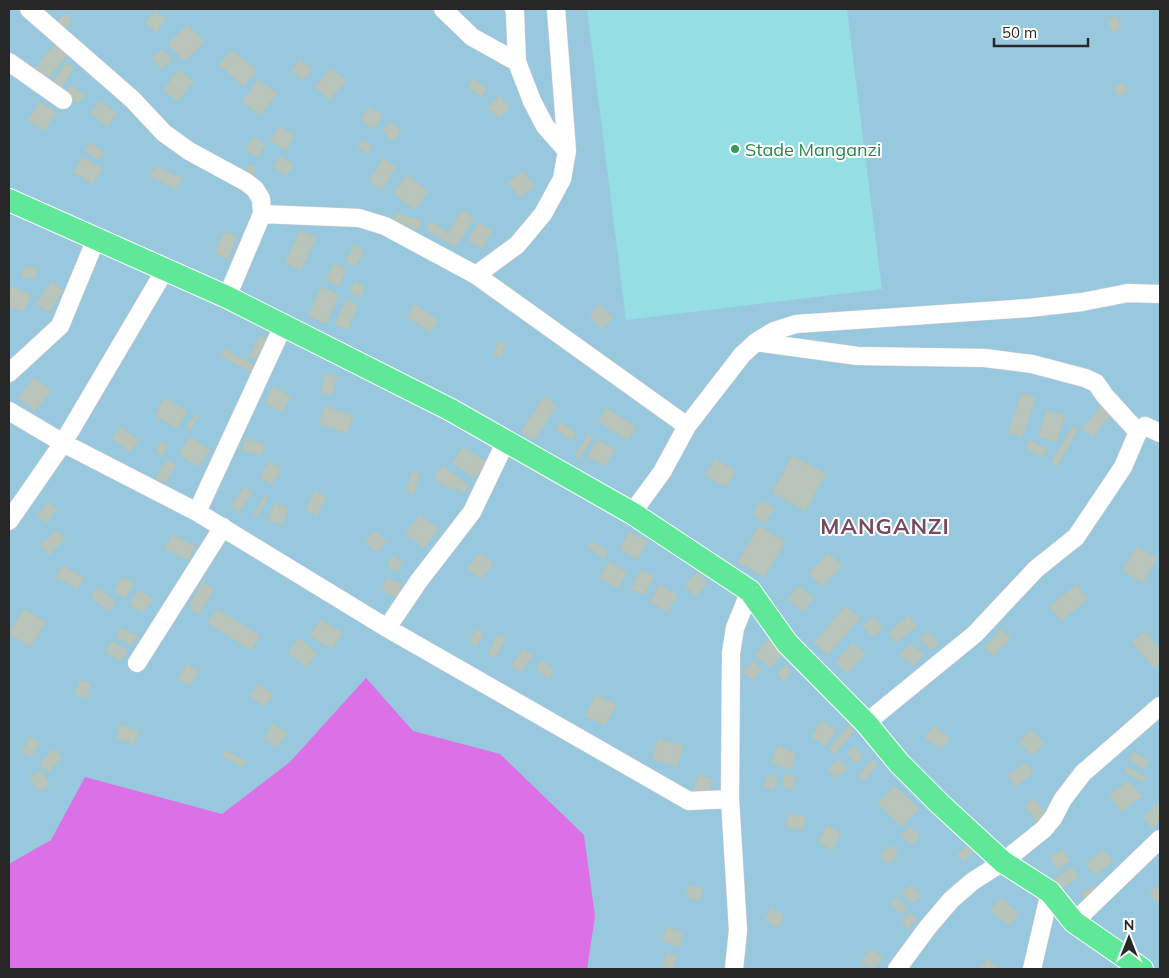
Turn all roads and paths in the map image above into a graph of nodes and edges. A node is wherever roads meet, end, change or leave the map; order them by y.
1 (30, 9) edge
2 (443, 9) edge
3 (514, 9) edge
4 (556, 9) edge
5 (9, 62) edge
6 (517, 62) junction
7 (62, 100) dead end
8 (567, 151) junction
9 (9, 200) edge
10 (262, 214) junction
11 (96, 239) junction
12 (165, 270) junction
13 (476, 275) junction
14 (1160, 294) edge
15 (227, 297) junction
16 (284, 324) junction
17 (756, 342) junction
18 (9, 373) edge
19 (9, 411) edge
20 (687, 426) junction
21 (1138, 432) junction
22 (1160, 433) edge
23 (506, 441) junction
24 (63, 443) junction
25 (197, 512) junction
26 (632, 513) junction
27 (9, 521) edge
28 (222, 527) junction
29 (750, 591) junction
30 (387, 628) junction
31 (137, 663) dead end
32 (1160, 706) edge
33 (866, 722) junction
34 (730, 799) junction
35 (1160, 839) edge
36 (1003, 862) junction
37 (1050, 892) junction
38 (1074, 922) junction
39 (734, 969) edge
40 (897, 969) edge
41 (1032, 969) edge
42 (1142, 969) edge

1 - 10 street
2 - 6 street
3 - 6 street
4 - 8 street
5 - 7 street
6 - 8 street
8 - 13 street
9 - 11 main road
10 - 13 street
10 - 15 street
11 - 12 main road
11 - 18 street
12 - 15 main road
12 - 24 street
13 - 20 street
14 - 17 street
15 - 16 main road
16 - 23 main road
16 - 25 street
17 - 20 street
17 - 21 street
19 - 24 street
20 - 26 street
21 - 22 street
21 - 33 street
23 - 26 main road
23 - 30 street
24 - 25 street
24 - 27 street
25 - 28 street
26 - 29 main road
28 - 30 street
28 - 31 street
29 - 33 main road
29 - 34 street
30 - 34 street
32 - 36 street
33 - 36 main road
34 - 39 street
35 - 38 street
36 - 37 main road
36 - 40 street
37 - 38 main road
37 - 41 street
38 - 42 main road

